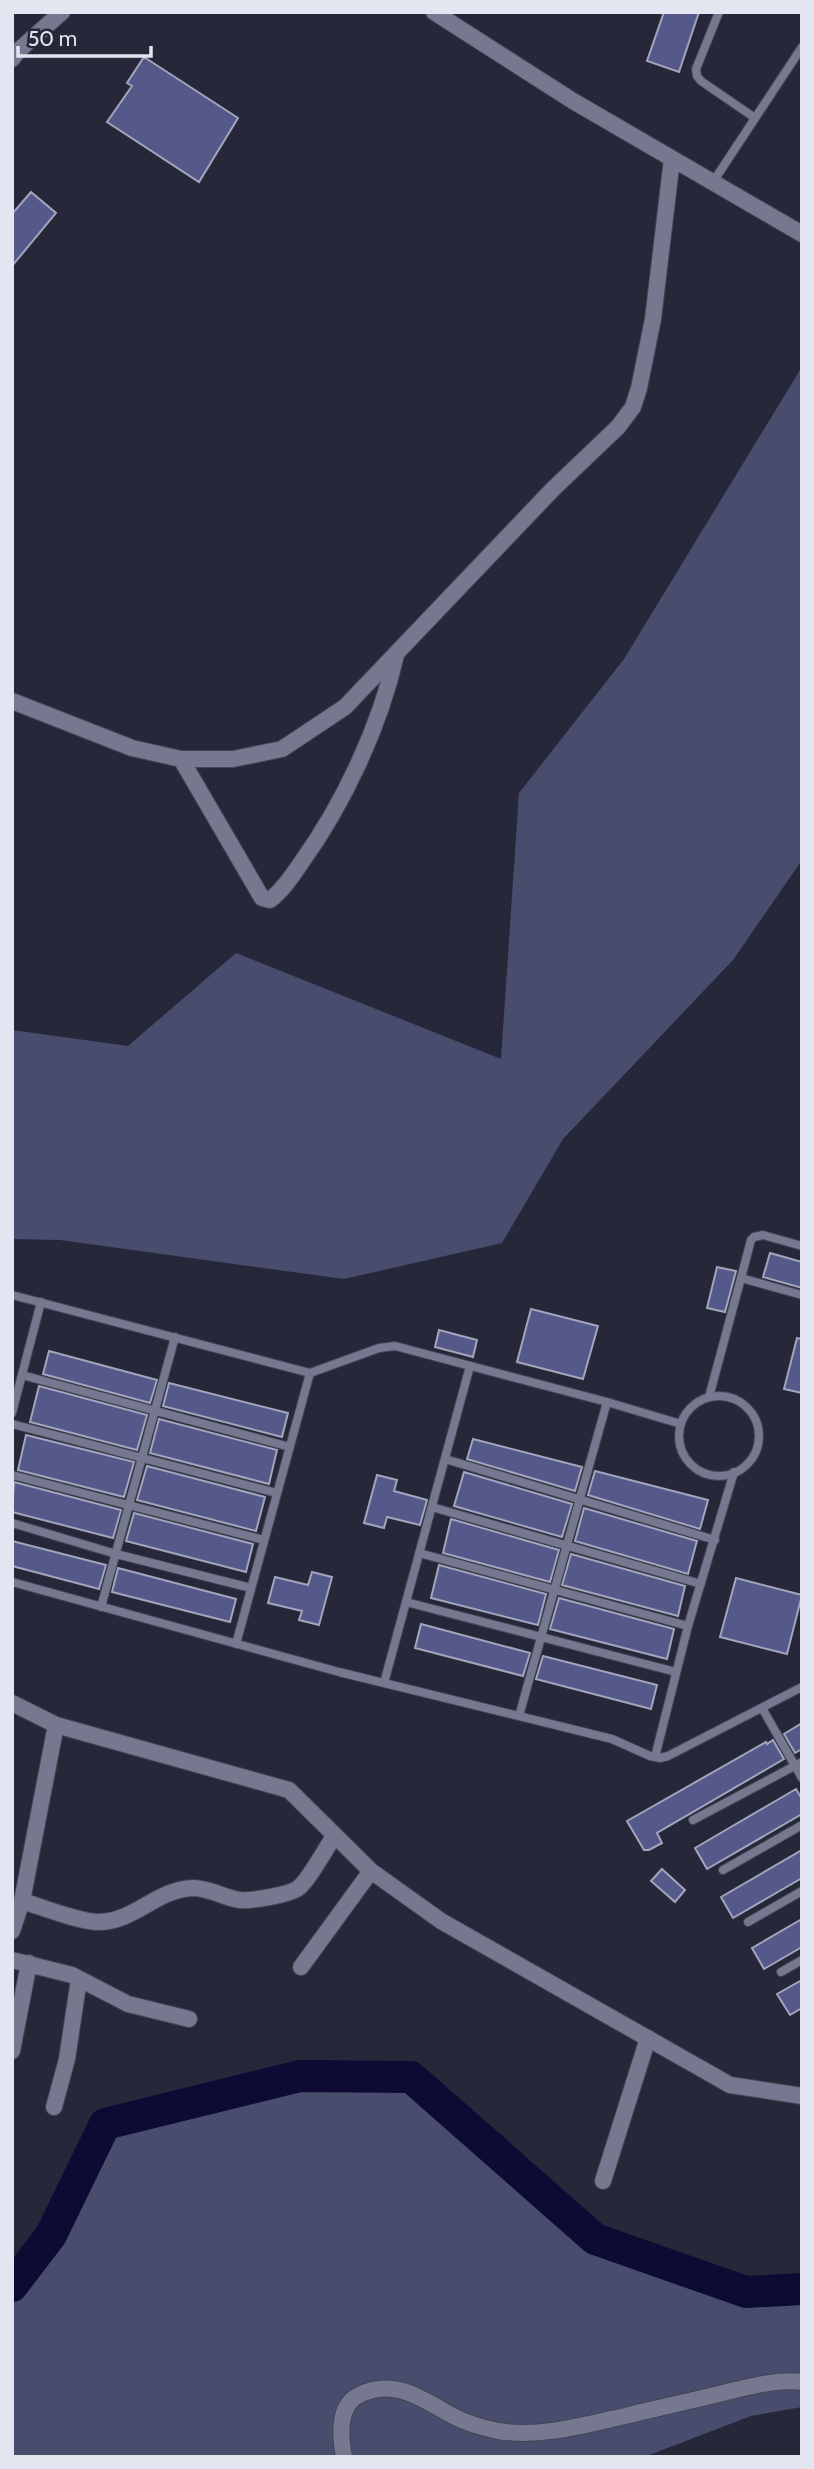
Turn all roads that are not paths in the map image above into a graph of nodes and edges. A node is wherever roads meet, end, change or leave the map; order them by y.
1 (62, 12) edge
2 (434, 12) edge
3 (719, 12) edge
4 (802, 47) edge
5 (12, 60) edge
6 (755, 118) junction
7 (672, 159) junction
8 (713, 183) junction
9 (802, 234) edge
10 (396, 655) junction
11 (12, 701) edge
12 (181, 759) junction
13 (802, 1246) edge
14 (741, 1278) junction
15 (12, 1295) edge
16 (802, 1295) edge
17 (41, 1302) junction
18 (175, 1338) junction
19 (470, 1366) junction
20 (310, 1373) junction
21 (22, 1375) junction
22 (709, 1397) junction
23 (607, 1402) junction
24 (155, 1412) junction
25 (12, 1413) edge
26 (12, 1423) edge
27 (681, 1424) junction
28 (290, 1447) junction
29 (142, 1458) junction
30 (445, 1459) junction
31 (734, 1472) junction
32 (12, 1475) edge
33 (277, 1493) junction
34 (579, 1500) junction
35 (129, 1506) junction
36 (432, 1507) junction
37 (12, 1523) edge
38 (264, 1540) junction
39 (715, 1540) junction
40 (566, 1546) junction
41 (419, 1553) junction
42 (116, 1554) junction
43 (12, 1582) edge
44 (701, 1584) junction
45 (251, 1588) junction
46 (554, 1591) junction
47 (406, 1602) junction
48 (101, 1607) junction
49 (688, 1626) junction
50 (541, 1638) junction
51 (236, 1644) junction
52 (676, 1672) junction
53 (384, 1683) junction
54 (802, 1687) edge
55 (12, 1703) edge
56 (762, 1708) junction
57 (519, 1716) junction
58 (56, 1725) junction
59 (655, 1758) junction
60 (798, 1764) edge
61 (802, 1778) edge
62 (693, 1820) dead end
63 (802, 1825) edge
64 (334, 1836) junction
65 (723, 1870) dead end
66 (371, 1871) junction
67 (802, 1891) edge
68 (22, 1901) junction
69 (748, 1922) dead end
70 (12, 1931) edge
71 (12, 1960) edge
72 (802, 1960) edge
73 (29, 1964) junction
74 (301, 1967) dead end
75 (782, 1972) dead end
76 (79, 1979) junction
77 (189, 2019) dead end
78 (648, 2038) junction
79 (12, 2051) edge
80 (802, 2096) edge
81 (54, 2107) dead end
82 (604, 2181) dead end
83 (802, 2382) edge
84 (344, 2457) edge

1 - 5 street
2 - 7 street
3 - 6 lane
4 - 6 lane
6 - 8 lane
7 - 8 street
7 - 10 street
8 - 9 street
10 - 12 street
10 - 12 street
11 - 12 street
13 - 14 lane
14 - 16 lane
14 - 22 lane
15 - 17 lane
17 - 18 lane
17 - 21 lane
18 - 20 lane
18 - 24 lane
19 - 20 lane
19 - 23 lane
19 - 30 lane
20 - 28 lane
21 - 24 lane
21 - 25 lane
22 - 27 lane
22 - 31 lane
23 - 27 lane
23 - 34 lane
24 - 28 lane
24 - 29 lane
26 - 29 lane
27 - 31 lane
28 - 33 lane
29 - 33 lane
29 - 35 lane
30 - 34 lane
30 - 36 lane
31 - 39 lane
32 - 35 lane
33 - 38 lane
34 - 39 lane
34 - 40 lane
35 - 38 lane
35 - 42 lane
36 - 40 lane
36 - 41 lane
37 - 42 lane
38 - 45 lane
39 - 44 lane
40 - 44 lane
40 - 46 lane
41 - 46 lane
41 - 47 lane
42 - 45 lane
42 - 48 lane
43 - 48 lane
44 - 49 lane
45 - 51 lane
46 - 49 lane
46 - 50 lane
47 - 50 lane
47 - 53 lane
48 - 51 lane
49 - 52 lane
50 - 52 lane
50 - 57 lane
51 - 53 lane
52 - 59 lane
53 - 57 lane
54 - 56 lane
55 - 58 street
56 - 59 lane
56 - 60 lane
57 - 59 lane
58 - 64 street
58 - 68 street
60 - 61 lane
60 - 62 lane
63 - 65 lane
64 - 66 street
64 - 68 street
66 - 74 street
66 - 78 street
67 - 69 lane
68 - 70 street
71 - 73 street
72 - 75 lane
73 - 76 street
73 - 79 street
76 - 77 street
76 - 81 street
78 - 80 street
78 - 82 street
83 - 84 street

